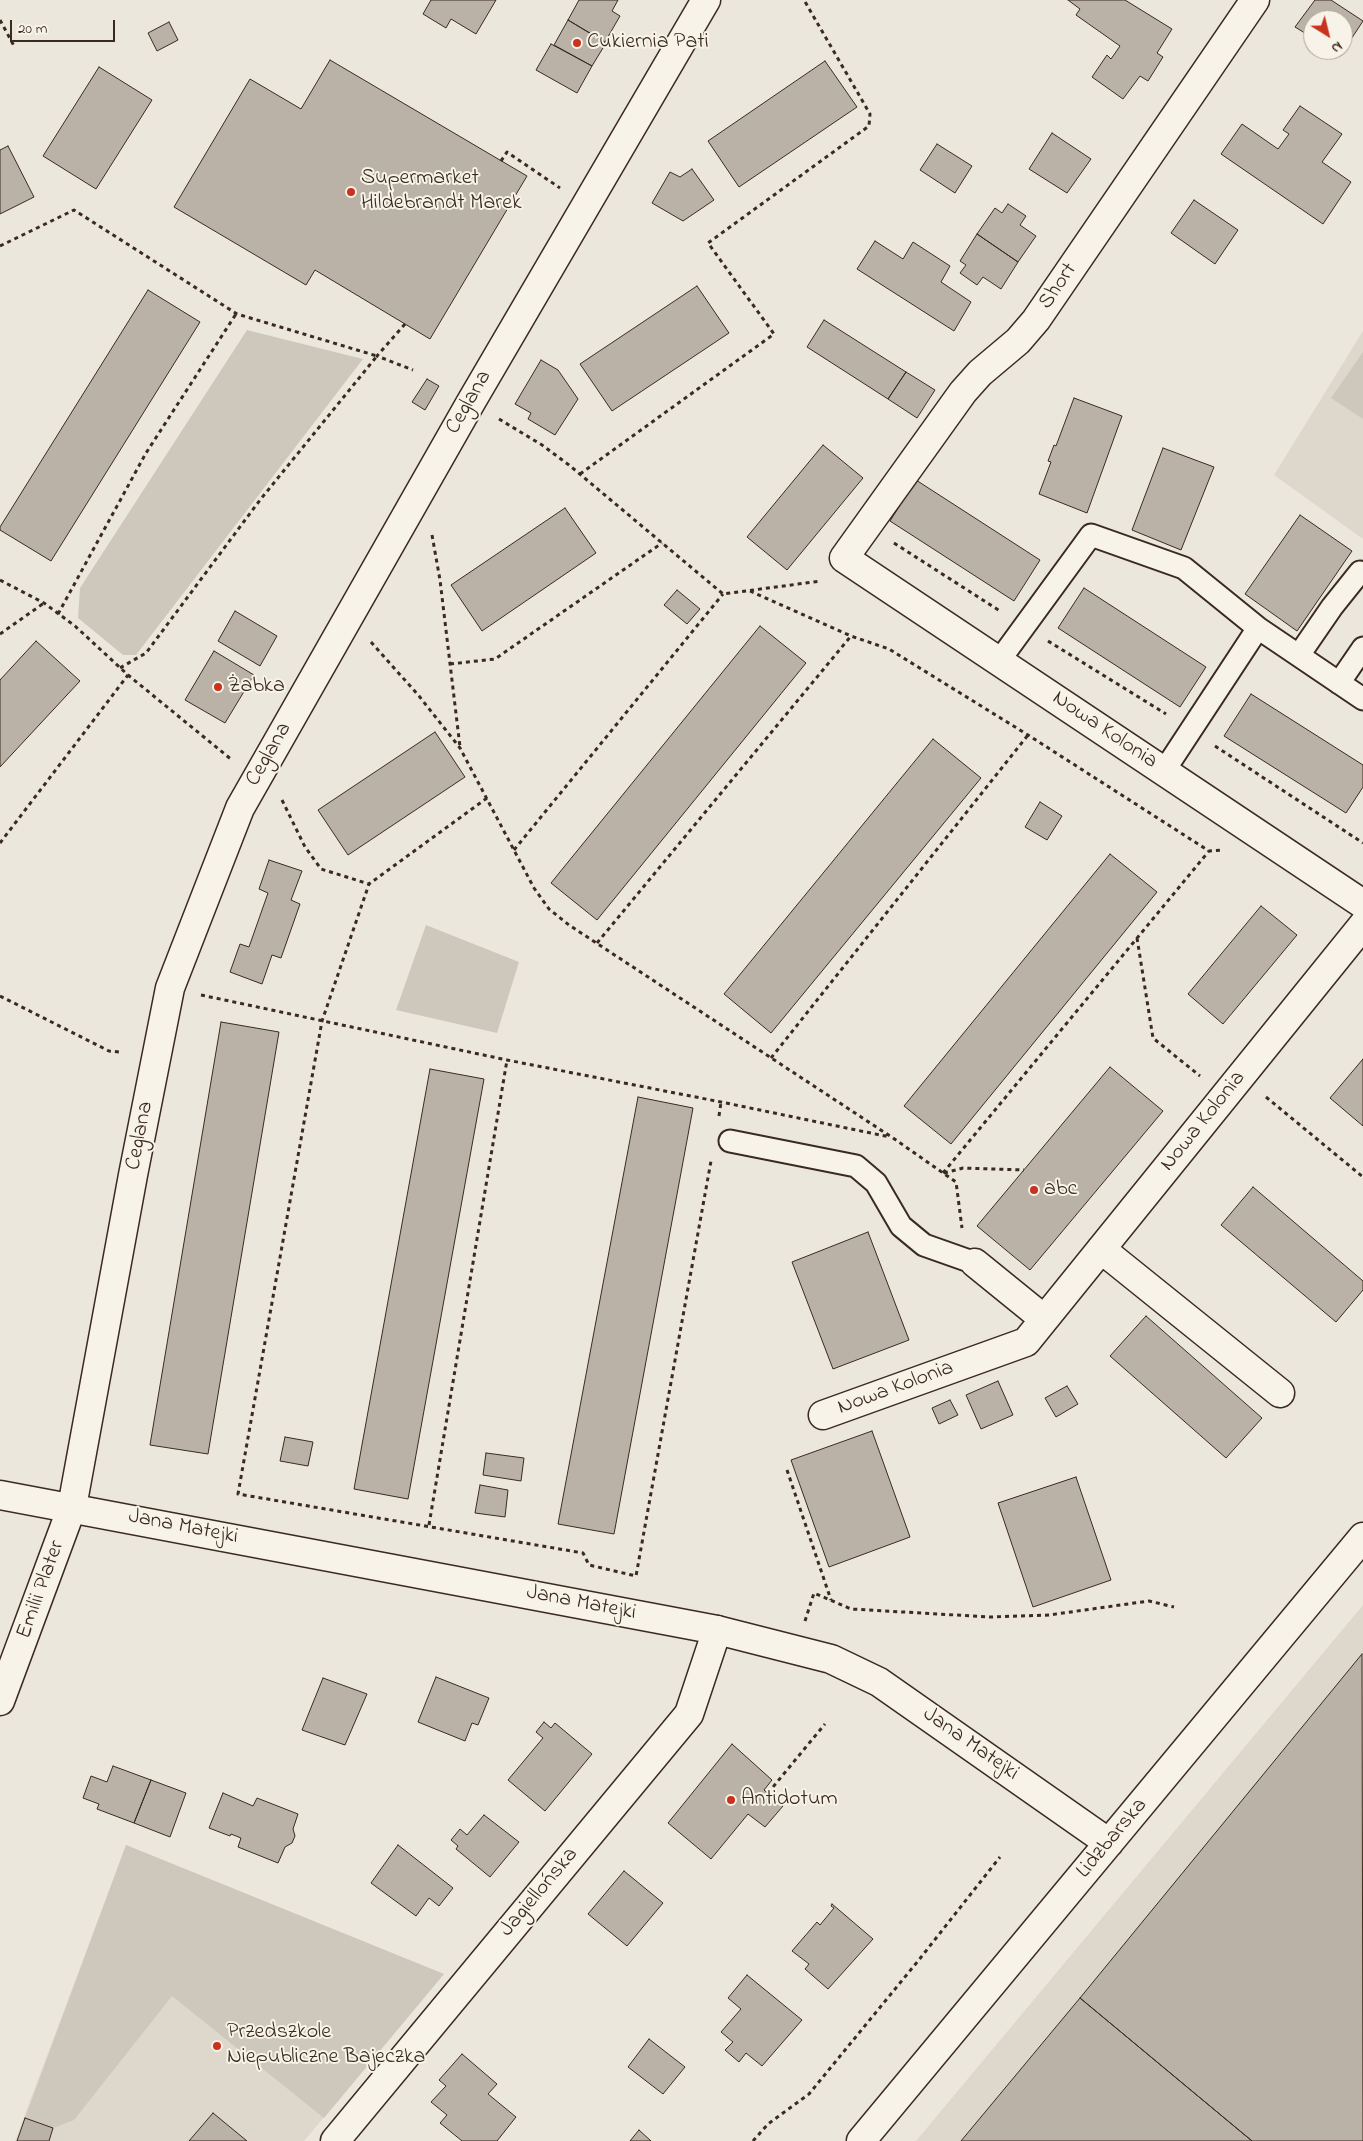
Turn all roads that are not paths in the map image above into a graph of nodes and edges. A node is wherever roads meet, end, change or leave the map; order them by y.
1 (706, 0) edge
2 (1255, 0) edge
3 (844, 558) joint
4 (1363, 574) edge
5 (1258, 628) junction
6 (1363, 648) edge
7 (1299, 655) junction
8 (999, 660) junction
9 (1339, 683) junction
10 (1363, 699) edge
11 (1164, 771) junction
12 (1363, 904) edge
13 (1363, 924) edge
14 (730, 1141) dead end
15 (1101, 1249) junction
16 (975, 1263) joint
17 (1044, 1319) junction
18 (1280, 1392) dead end
19 (823, 1416) dead end
20 (0, 1495) edge
21 (72, 1507) junction
22 (1363, 1537) edge
23 (717, 1630) junction
24 (0, 1702) edge
25 (1109, 1844) junction
26 (335, 2141) edge
27 (861, 2141) edge

1 - 21 street, Ceglana
2 - 3 street, Short
3 - 8 street, Nowa Kolonia
4 - 7 lane
5 - 7 lane
5 - 8 lane
5 - 11 lane
6 - 9 lane
7 - 9 lane
8 - 11 street, Nowa Kolonia
9 - 10 lane
11 - 12 street, Nowa Kolonia
13 - 15 street, Nowa Kolonia
14 - 16 lane
15 - 17 street, Nowa Kolonia
15 - 18 street
16 - 17 street
17 - 19 street, Nowa Kolonia
20 - 21 street, Jana Matejki
21 - 23 street, Jana Matejki
21 - 24 street, Emilii Plater
22 - 25 street, Lidzbarska
23 - 25 street, Jana Matejki
23 - 26 street, Jagiellońska
25 - 27 street, Lidzbarska

